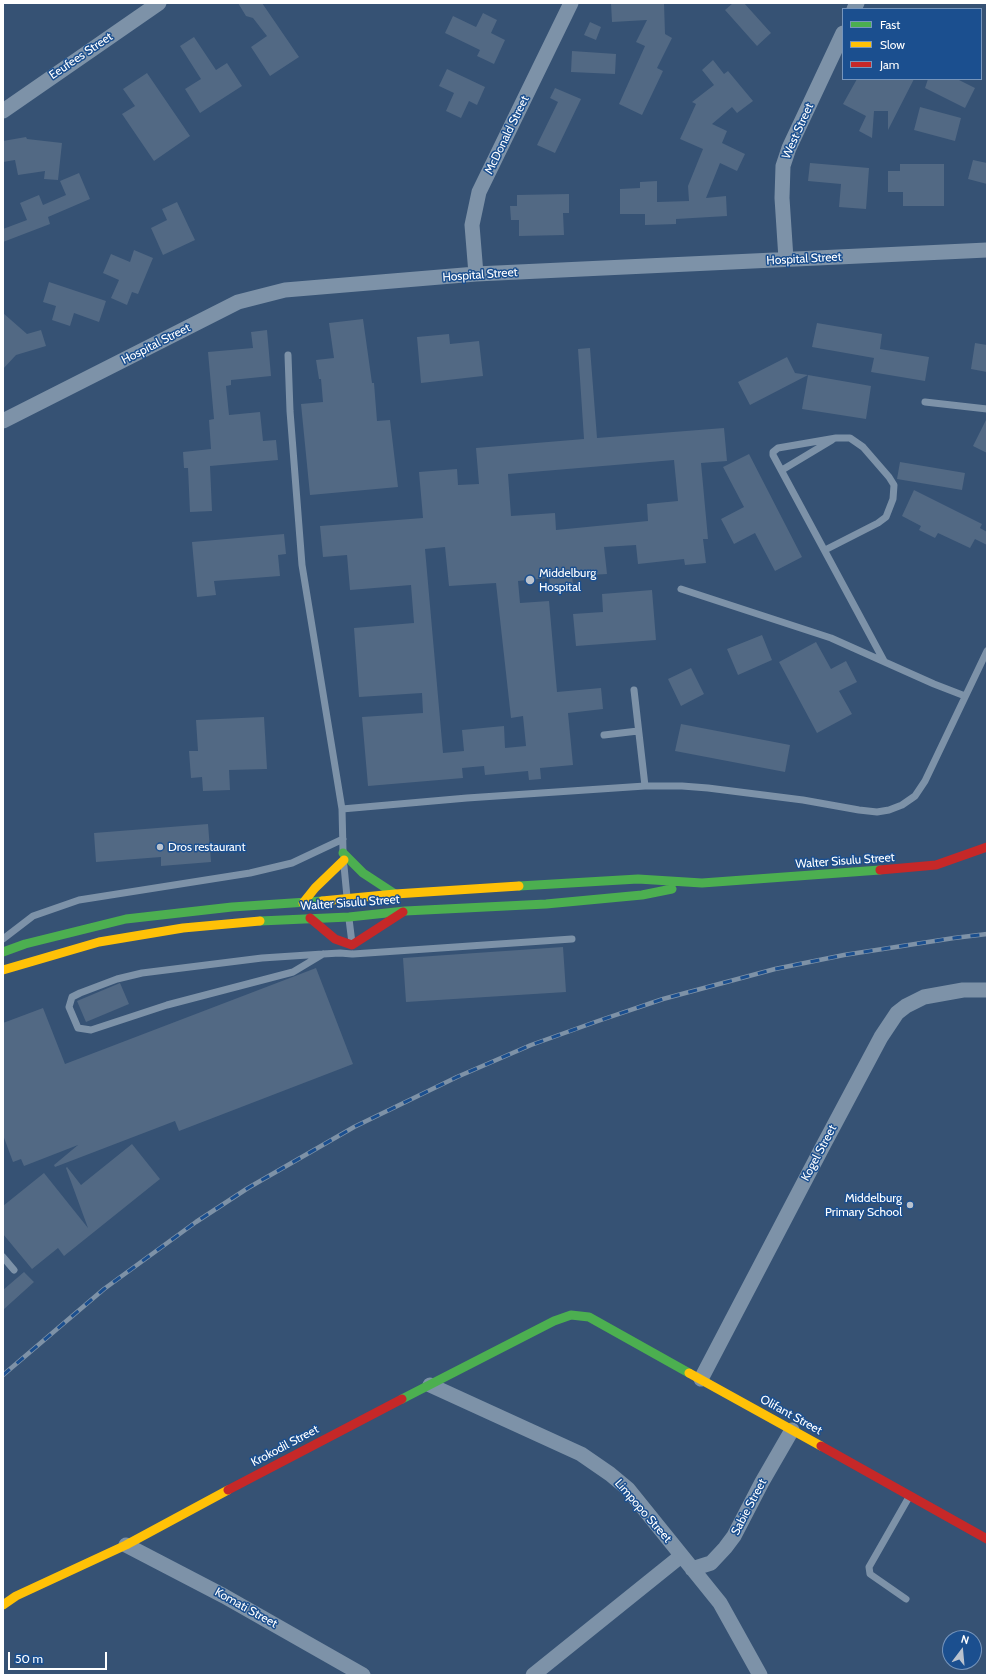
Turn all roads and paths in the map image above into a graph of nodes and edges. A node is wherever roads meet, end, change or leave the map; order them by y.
1 (160, 3) edge
2 (572, 3) edge
3 (842, 34) edge
4 (3, 111) edge
5 (987, 250) edge
6 (786, 260) junction
7 (476, 274) junction
8 (288, 355) dead end
9 (925, 402) dead end
10 (987, 409) edge
11 (3, 421) edge
12 (836, 438) junction
13 (782, 470) junction
14 (826, 550) junction
15 (681, 589) dead end
16 (987, 651) edge
17 (884, 661) junction
18 (634, 690) dead end
19 (965, 696) junction
20 (638, 731) junction
21 (604, 735) dead end
22 (645, 786) junction
23 (342, 809) junction
24 (342, 838) junction
25 (987, 847) edge
26 (344, 856) junction
27 (702, 883) junction
28 (395, 894) junction
29 (303, 903) junction
30 (348, 908) junction
31 (405, 911) junction
32 (310, 918) junction
33 (3, 939) edge
34 (572, 939) dead end
35 (352, 950) junction
36 (3, 952) edge
37 (323, 954) junction
38 (3, 970) edge
39 (987, 990) edge
40 (3, 1257) edge
41 (14, 1270) dead end
42 (581, 1315) joint
43 (701, 1379) junction
44 (430, 1385) junction
45 (792, 1430) junction
46 (910, 1495) junction
47 (987, 1539) edge
48 (126, 1545) junction
49 (681, 1556) junction
50 (692, 1569) junction
51 (906, 1599) dead end
52 (3, 1605) edge
53 (363, 1675) edge
54 (533, 1675) edge
55 (760, 1675) edge

1 - 4 street, Eeufees Street
2 - 7 street, McDonald Street
3 - 6 street, West Street
5 - 6 street, Hospital Street
6 - 7 street, Hospital Street
7 - 11 street, Hospital Street
8 - 23 lane
9 - 10 lane
12 - 13 lane
12 - 13 lane
12 - 14 lane
13 - 14 lane
14 - 17 lane
15 - 17 lane
16 - 19 lane
17 - 19 lane
18 - 20 lane
19 - 22 lane
20 - 21 lane
20 - 22 lane
22 - 23 lane
23 - 24 lane
24 - 26 lane
24 - 33 lane
25 - 27 main road, Walter Sisulu Street
26 - 28 main road
26 - 29 main road
26 - 30 lane
27 - 28 main road, Walter Sisulu Street
27 - 31 main road, Walter Sisulu Street
28 - 30 main road, Walter Sisulu Street
29 - 30 main road, Walter Sisulu Street
29 - 36 main road, Walter Sisulu Street
30 - 31 main road, Walter Sisulu Street
30 - 32 main road, Walter Sisulu Street
30 - 35 lane
31 - 35 main road
32 - 35 main road
32 - 38 main road, Walter Sisulu Street
34 - 35 lane
35 - 37 lane
37 - 37 lane
39 - 43 street, Kogel Street
40 - 41 lane
42 - 43 main road, Olifant Street
42 - 44 main road, Krokodil Street
43 - 45 main road, Olifant Street
44 - 48 main road, Krokodil Street
44 - 49 street, Limpopo Street
45 - 46 main road, Olifant Street
45 - 50 street, Sabie Street
46 - 47 main road, Olifant Street
46 - 51 lane
48 - 52 main road, Krokodil Street
48 - 53 street, Komati Street
49 - 50 street, Limpopo Street
49 - 54 street
50 - 55 street, Limpopo Street

